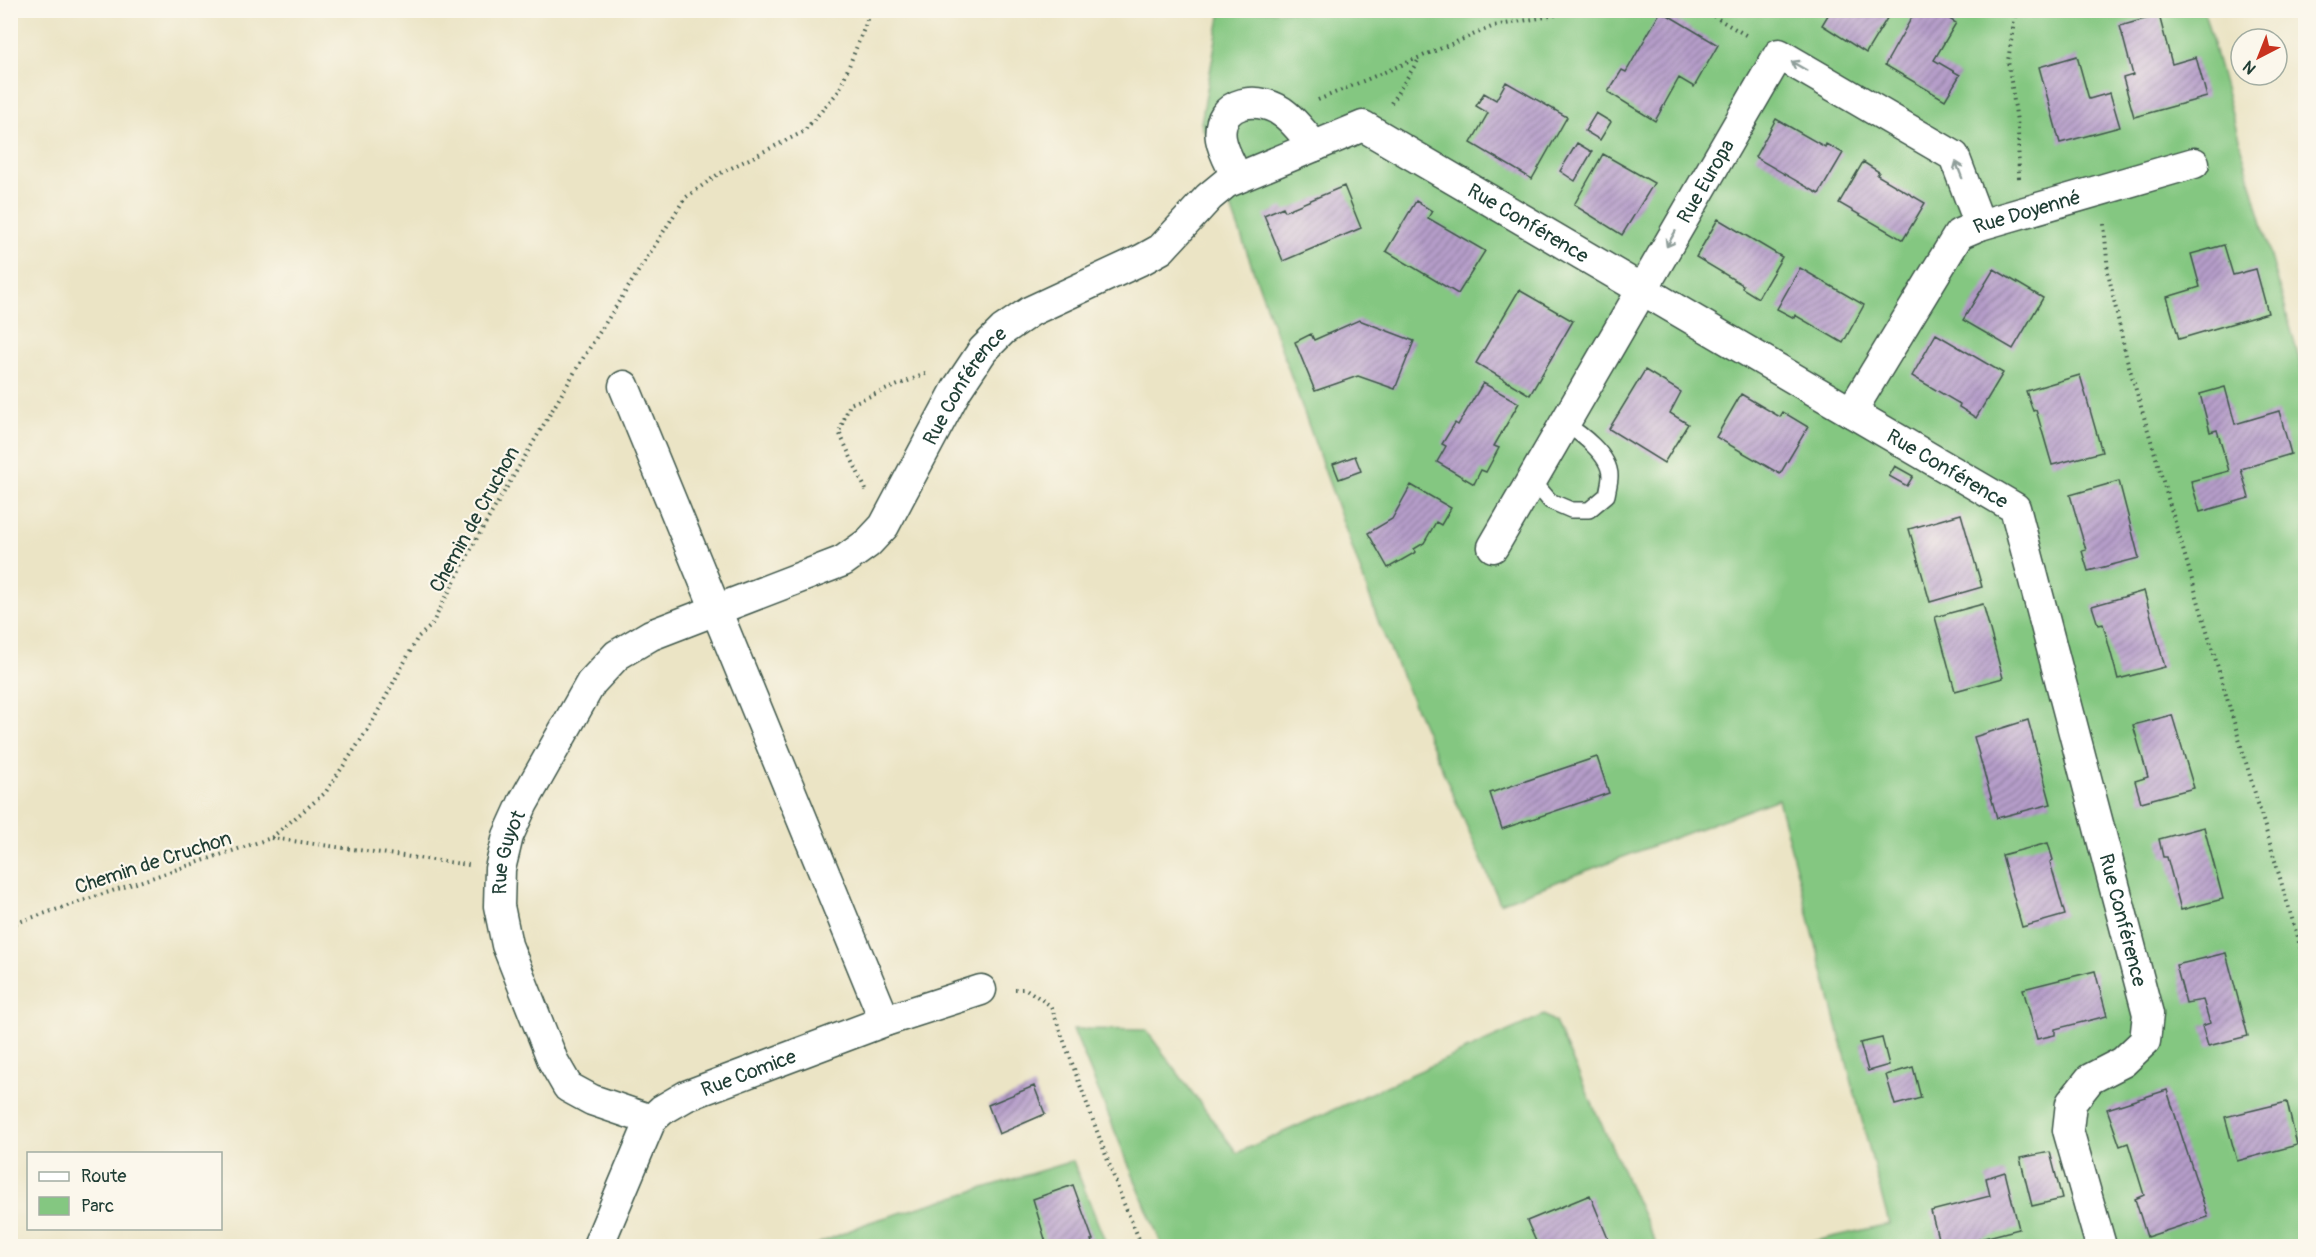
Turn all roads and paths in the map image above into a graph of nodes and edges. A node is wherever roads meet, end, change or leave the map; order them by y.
1 (866, 10) edge
2 (1567, 10) edge
3 (1703, 10) edge
4 (2016, 10) edge
5 (1779, 54) junction
6 (1419, 58) junction
7 (1285, 114) junction
8 (1374, 132) junction
9 (1315, 146) junction
10 (2194, 163) dead end
11 (1237, 178) junction
12 (2099, 191) junction
13 (2020, 213) junction
14 (1980, 225) junction
15 (1641, 289) junction
16 (984, 350) junction
17 (624, 386) dead end
18 (1851, 412) junction
19 (1564, 423) junction
20 (1535, 474) junction
21 (884, 526) junction
22 (1493, 547) dead end
23 (717, 609) junction
24 (271, 838) junction
25 (500, 869) junction
26 (10, 925) edge
27 (2306, 966) edge
28 (981, 990) joint
29 (885, 1022) junction
30 (651, 1120) junction
31 (598, 1246) edge
32 (1142, 1246) edge
33 (2101, 1246) edge

1 - 24 path, Chemin de Cruchon
2 - 6 path
3 - 5 path
4 - 13 path
14 -> 5 street
5 -> 15 street, Rue Europa
6 - 7 path
6 - 8 path
7 - 9 street
7 - 11 street
8 - 9 street, Rue Conférence
8 - 15 street, Rue Conférence
9 - 11 street, Rue Conférence
10 - 12 street, Rue Doyenné
11 - 16 street, Rue Conférence
12 - 13 street, Rue Doyenné
12 - 27 path
13 - 14 street, Rue Doyenné
14 - 18 street, Rue Doyenné
15 - 18 street, Rue Conférence
15 - 19 street, Rue Europa
16 - 21 street, Rue Conférence
16 - 21 path
17 - 23 street
18 - 33 street, Rue Conférence
19 - 20 street, Rue Europa
19 - 20 lane
20 - 22 street, Rue Europa
21 - 23 street, Rue Conférence
23 - 25 street, Rue Guyot
23 - 29 street
24 - 25 path
24 - 26 path, Chemin de Cruchon
25 - 30 street, Rue Guyot
28 - 29 street, Rue Comice
28 - 32 path
29 - 30 street, Rue Comice
30 - 31 street

